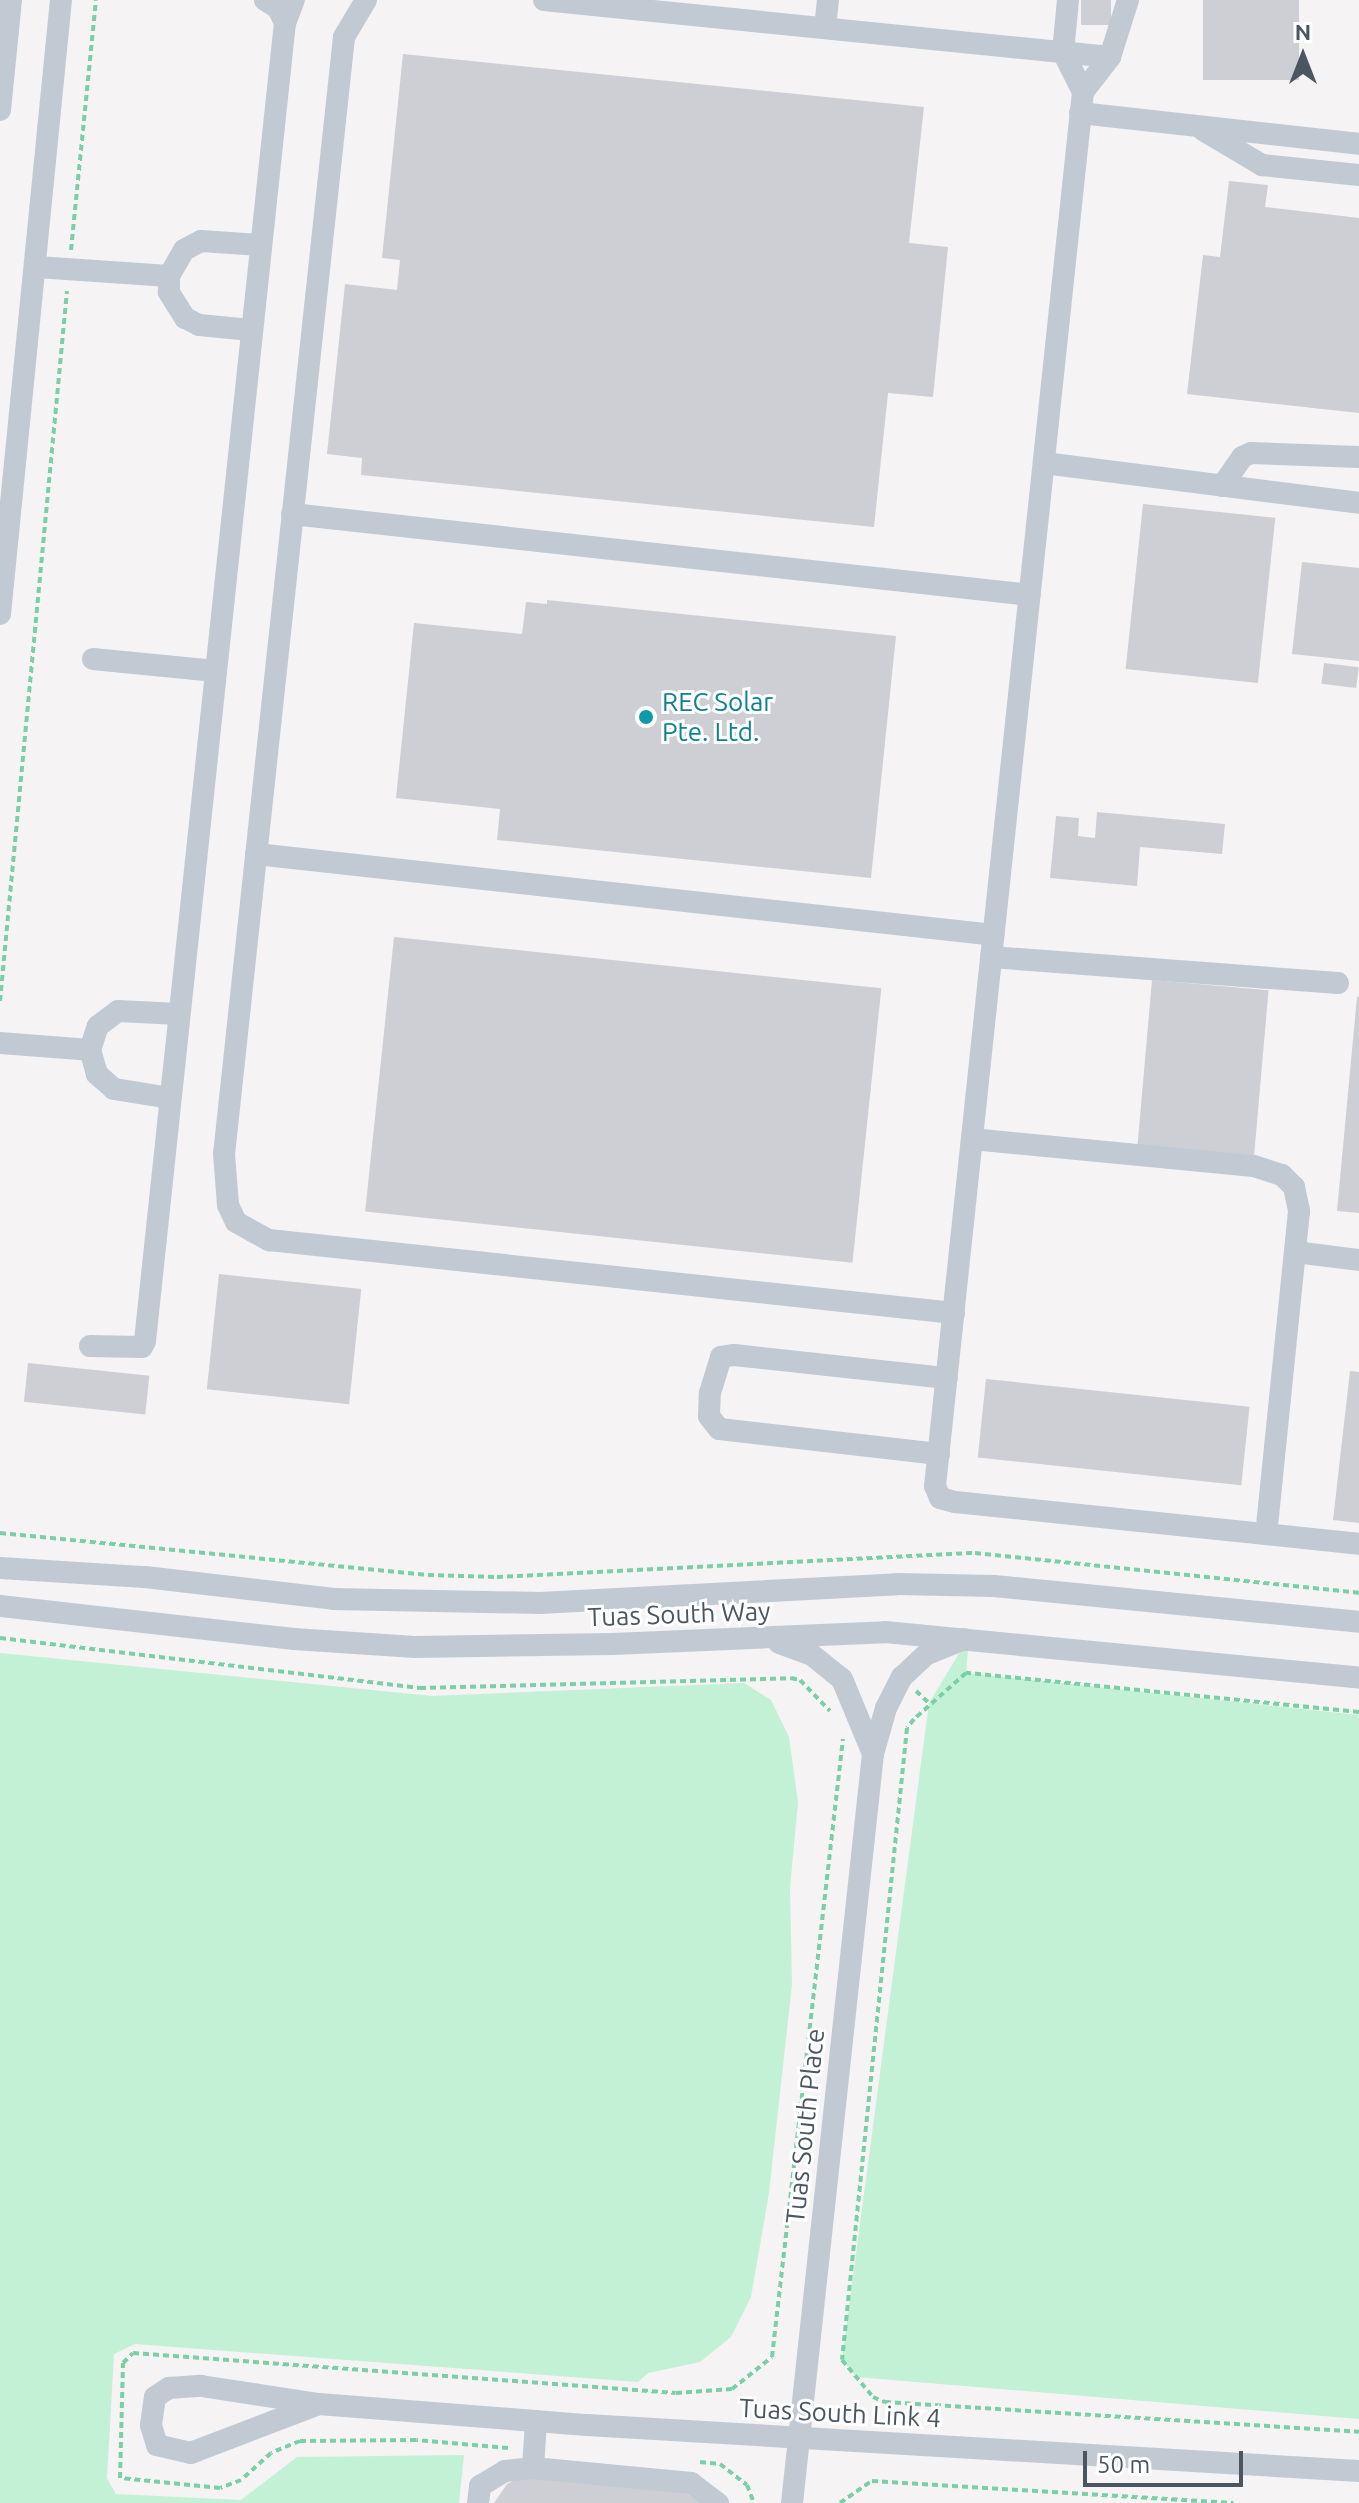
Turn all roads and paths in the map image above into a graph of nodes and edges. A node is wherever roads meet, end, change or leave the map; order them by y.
1 (11, 0) edge
2 (61, 0) edge
3 (96, 0) edge
4 (265, 0) edge
5 (294, 0) edge
6 (366, 0) edge
7 (544, 0) edge
8 (828, 0) edge
9 (1068, 0) edge
10 (1128, 0) edge
11 (619, 4) edge
12 (285, 23) junction
13 (825, 28) junction
14 (1063, 52) junction
15 (1110, 57) junction
16 (1082, 103) junction
17 (0, 110) edge
18 (1195, 125) junction
19 (1359, 144) edge
20 (1359, 175) edge
21 (261, 245) junction
22 (37, 267) junction
23 (69, 269) junction
24 (169, 276) junction
25 (251, 330) junction
26 (1359, 457) edge
27 (1044, 463) junction
28 (1222, 486) junction
29 (1359, 503) edge
30 (292, 514) junction
31 (1030, 595) junction
32 (0, 614) edge
33 (93, 659) dead end
34 (215, 671) junction
35 (256, 854) junction
36 (993, 946) junction
37 (1338, 983) dead end
38 (0, 1001) edge
39 (179, 1014) junction
40 (0, 1043) edge
41 (90, 1050) junction
42 (170, 1098) junction
43 (972, 1139) junction
44 (1295, 1252) junction
45 (1359, 1260) edge
46 (954, 1313) junction
47 (90, 1346) dead end
48 (947, 1378) junction
49 (939, 1454) junction
50 (0, 1533) edge
51 (1266, 1534) junction
52 (1359, 1544) edge
53 (1, 1568) edge
54 (1359, 1593) edge
55 (0, 1606) edge
56 (1359, 1622) edge
57 (969, 1637) junction
58 (0, 1638) edge
59 (769, 1639) junction
60 (1359, 1678) edge
61 (1359, 1712) edge
62 (835, 1716) dead end
63 (844, 1735) dead end
64 (873, 1754) junction
65 (319, 2404) junction
66 (536, 2421) junction
67 (1359, 2432) edge
68 (800, 2439) junction
69 (534, 2459) junction
70 (689, 2461) dead end
71 (1359, 2471) edge
72 (478, 2503) edge
73 (718, 2503) edge
74 (754, 2503) edge
75 (792, 2503) edge
76 (840, 2503) edge
77 (1233, 2503) edge

1 - 17 street
2 - 22 street
3 - 23 path
4 - 12 street
5 - 12 street
6 - 30 street
7 - 11 street
8 - 13 street
9 - 14 street
10 - 15 street
11 - 13 street
12 - 21 street
13 - 14 street
14 - 15 street
14 - 16 street
15 - 16 street
16 - 18 street
16 - 27 street
18 - 19 street
18 - 20 street
21 - 24 street
21 - 25 street
22 - 23 street
22 - 32 street
23 - 24 street
23 - 38 path
24 - 25 street
25 - 34 street
26 - 28 street
27 - 28 street
27 - 31 street
28 - 29 street
30 - 31 street
30 - 35 street
31 - 36 street
33 - 34 street
34 - 39 street
35 - 36 street
35 - 46 street
36 - 37 street
36 - 43 street
39 - 41 street
39 - 42 street
40 - 41 street
41 - 42 street
42 - 47 street
43 - 44 street
43 - 46 street
44 - 45 street
44 - 51 street
46 - 48 street
48 - 49 street
48 - 49 street
49 - 51 street
50 - 54 path
51 - 52 street
53 - 56 street, Tuas South Way
55 - 59 street, Tuas South Way
57 - 59 street, Tuas South Way
57 - 60 street, Tuas South Way
57 - 64 street, Tuas South Place
58 - 62 path
59 - 64 street, Tuas South Place
61 - 67 path
63 - 69 path
64 - 68 street, Tuas South Place
65 - 65 street, Tuas South Link 4
65 - 66 street, Tuas South Link 4
66 - 68 street, Tuas South Link 4
66 - 69 street
68 - 71 street, Tuas South Link 4
68 - 75 street, Tuas South Place
69 - 72 street
69 - 73 street
70 - 74 path
76 - 77 path

